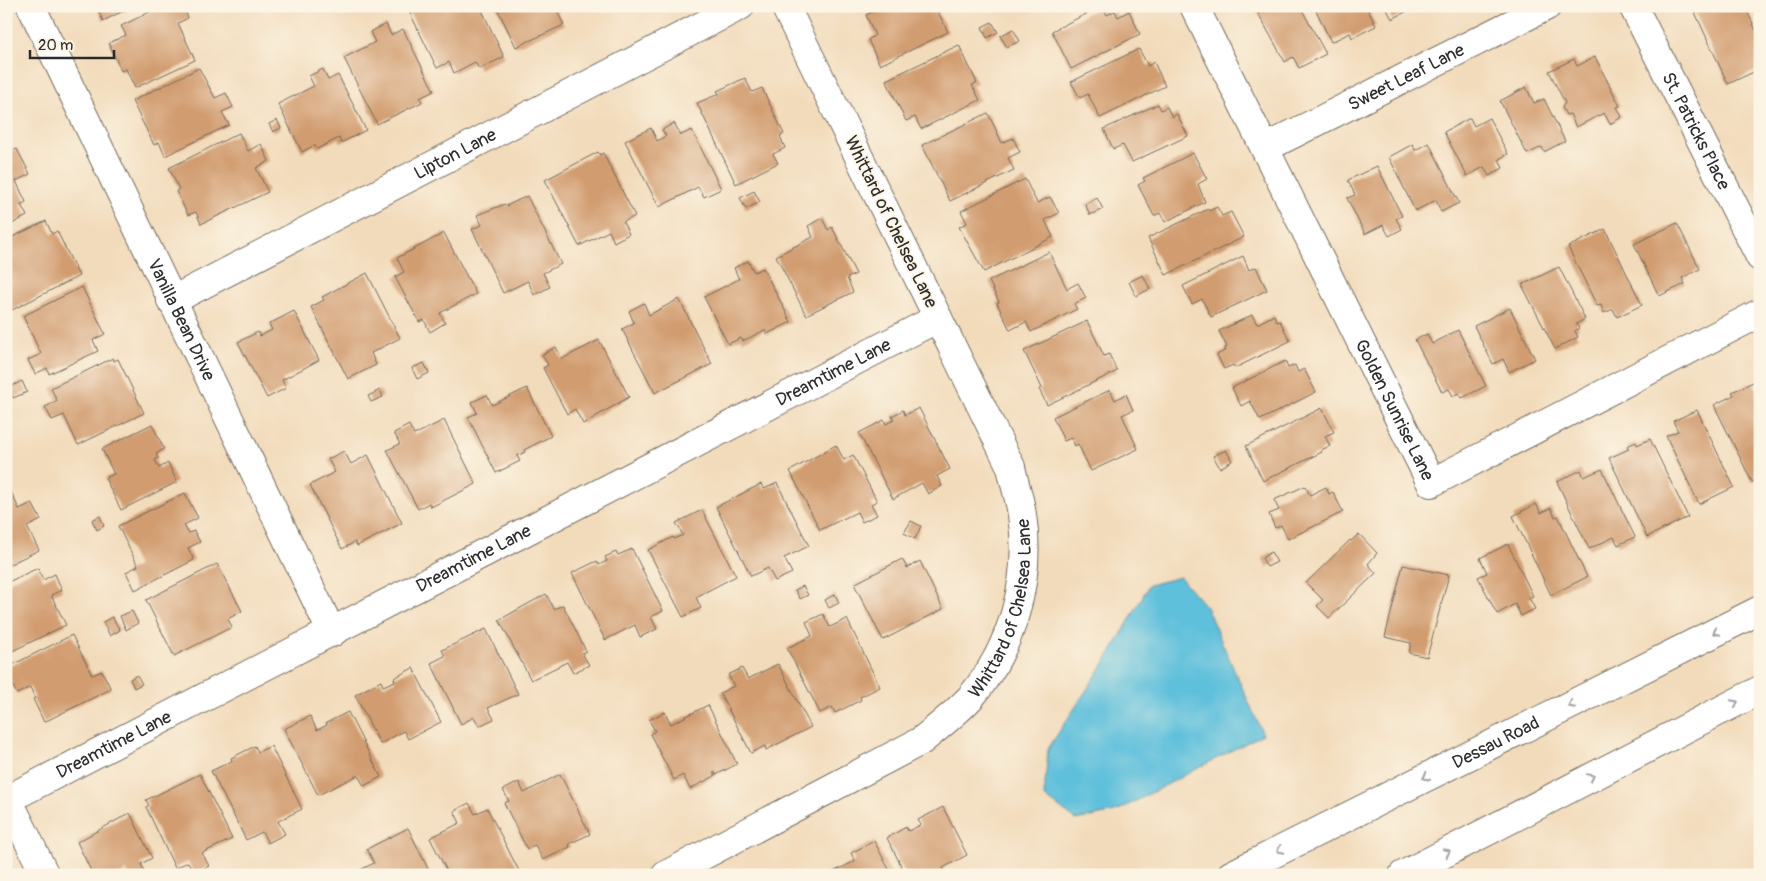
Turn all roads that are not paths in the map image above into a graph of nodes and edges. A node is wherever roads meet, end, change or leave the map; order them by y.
1 (31, 6) edge
2 (740, 6) edge
3 (786, 6) edge
4 (1194, 6) edge
5 (1547, 6) edge
6 (1633, 6) edge
7 (1265, 148) junction
8 (1760, 256) edge
9 (171, 301) junction
10 (1760, 312) edge
11 (938, 318) junction
12 (1760, 610) edge
13 (332, 633) junction
14 (1760, 690) edge
15 (7, 797) edge
16 (671, 874) edge
17 (45, 875) edge
18 (1231, 875) edge
19 (1403, 875) edge

1 - 9 street, Vanilla Bean Drive
2 - 9 street, Lipton Lane
3 - 11 street, Whittard of Chelsea Lane
4 - 7 street, Golden Sunrise Lane
5 - 7 street, Sweet Leaf Lane
6 - 8 street, St. Patricks Place
7 - 10 street, Golden Sunrise Lane
9 - 13 street, Vanilla Bean Drive
11 - 13 street, Dreamtime Lane
11 - 16 street, Whittard of Chelsea Lane
12 -> 18 street, Dessau Road
13 - 15 street, Dreamtime Lane
19 -> 14 street
15 - 17 street

